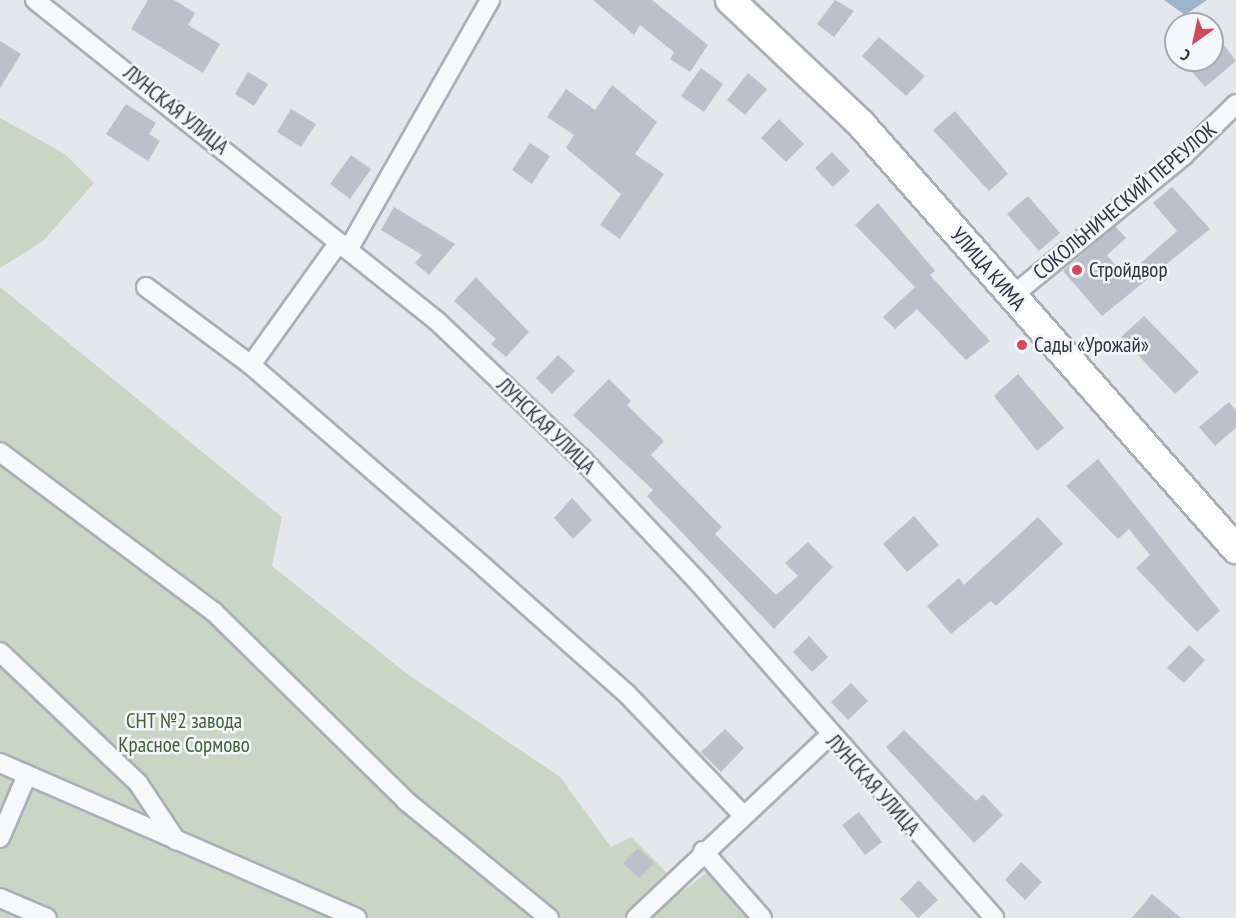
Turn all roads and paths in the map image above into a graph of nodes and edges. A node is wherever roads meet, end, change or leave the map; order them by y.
1 (34, 0) edge
2 (490, 0) edge
3 (730, 0) edge
4 (1236, 104) edge
5 (343, 246) junction
6 (146, 287) dead end
7 (1012, 296) junction
8 (251, 365) junction
9 (0, 452) edge
10 (1236, 549) edge
11 (0, 652) edge
12 (829, 736) junction
13 (0, 763) edge
14 (27, 775) junction
15 (744, 816) junction
16 (0, 838) edge
17 (176, 840) junction
18 (703, 851) junction
19 (0, 898) edge
20 (47, 918) edge
21 (357, 918) edge
22 (549, 918) edge
23 (636, 918) edge
24 (762, 918) edge
25 (994, 918) edge

1 - 5 street, ЛУНСКАЯ УЛИЦА
2 - 5 street
3 - 7 main road, УЛИЦА КИМА
4 - 7 street, СОКОЛЬНИЧЕСКИЙ ПЕРЕУЛОК
5 - 8 street
5 - 12 street, ЛУНСКАЯ УЛИЦА
6 - 8 street
7 - 10 main road, УЛИЦА КИМА
8 - 15 street
9 - 22 street
11 - 17 street
12 - 15 street
12 - 25 street, ЛУНСКАЯ УЛИЦА
13 - 14 street
14 - 16 street
14 - 17 street
15 - 18 street
17 - 21 street
18 - 23 street
18 - 24 street
19 - 20 street

